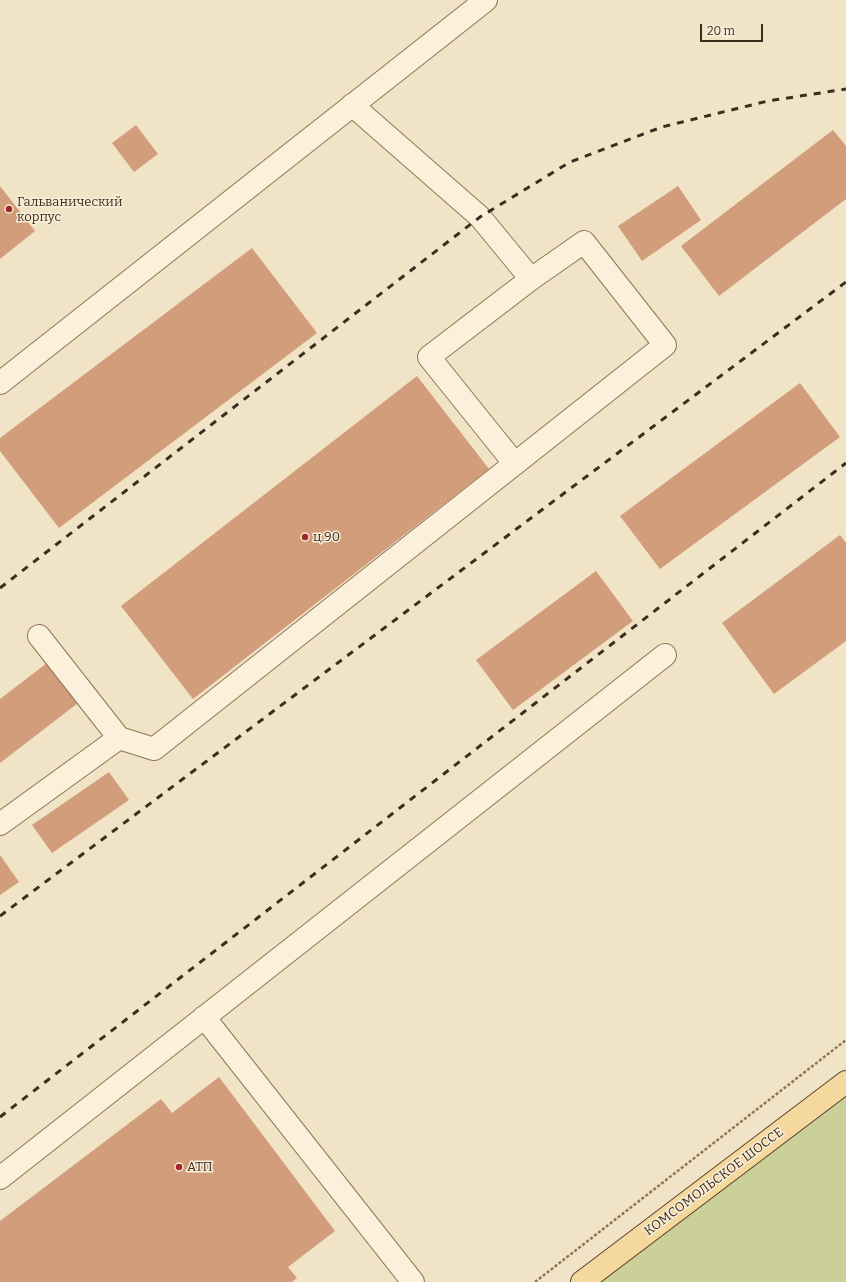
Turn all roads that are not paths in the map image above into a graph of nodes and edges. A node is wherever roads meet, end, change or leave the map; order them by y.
1 (486, 0) edge
2 (352, 105) junction
3 (532, 279) junction
4 (0, 383) edge
5 (515, 464) junction
6 (39, 636) dead end
7 (665, 655) dead end
8 (120, 738) junction
9 (0, 824) edge
10 (204, 1018) junction
11 (846, 1082) edge
12 (0, 1178) edge
13 (413, 1282) edge
14 (582, 1282) edge

1 - 2 lane
2 - 3 lane
2 - 4 lane
3 - 5 lane
3 - 5 lane
5 - 8 lane
6 - 8 lane
7 - 10 lane
8 - 9 lane
10 - 12 lane
10 - 13 lane
11 - 14 main road, КОМСОМОЛЬСКОЕ ШОССЕ

